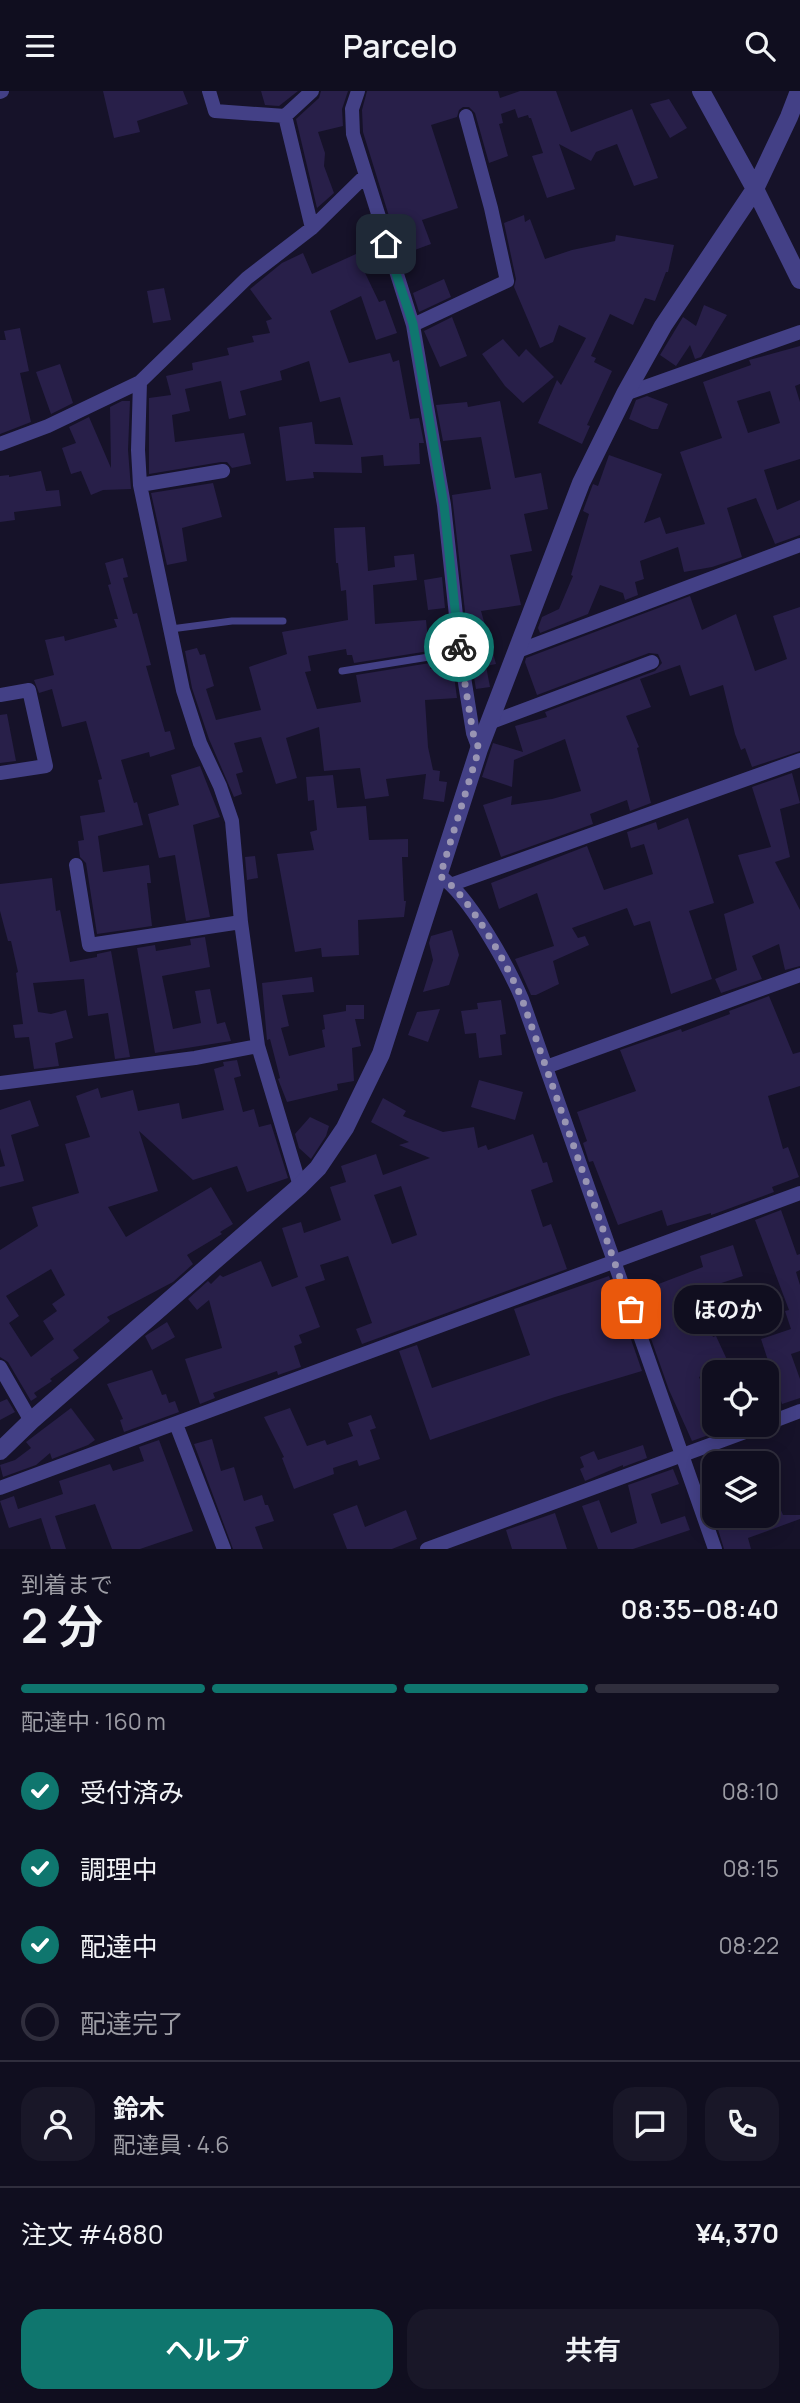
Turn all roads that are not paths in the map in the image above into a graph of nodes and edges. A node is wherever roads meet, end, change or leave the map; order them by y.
1 (209, 91) edge
2 (312, 91) edge
3 (358, 91) edge
4 (701, 91) edge
5 (799, 91) edge
6 (794, 115) edge
7 (285, 116) junction
8 (466, 116) dead end
9 (365, 176) junction
10 (755, 189) junction
11 (312, 228) junction
12 (800, 281) edge
13 (413, 324) junction
14 (800, 332) edge
15 (141, 382) junction
16 (625, 394) junction
17 (0, 444) edge
18 (223, 471) dead end
19 (140, 485) junction
20 (800, 545) edge
21 (283, 621) dead end
22 (171, 629) junction
23 (518, 651) junction
24 (460, 652) junction
25 (652, 662) dead end
26 (342, 671) dead end
27 (0, 695) edge
28 (489, 723) junction
29 (479, 749) junction
30 (800, 760) edge
31 (0, 773) edge
32 (76, 865) dead end
33 (446, 880) junction
34 (241, 922) junction
35 (800, 975) edge
36 (258, 1046) junction
37 (545, 1067) junction
38 (0, 1083) edge
39 (300, 1186) junction
40 (800, 1193) edge
41 (614, 1260) junction
42 (0, 1367) edge
43 (800, 1411) edge
44 (779, 1419) edge
45 (30, 1421) junction
46 (176, 1424) junction
47 (730, 1437) edge
48 (0, 1451) edge
49 (682, 1455) junction
50 (0, 1488) edge
51 (223, 1549) edge
52 (427, 1549) edge
53 (715, 1549) edge

1 - 7 street
2 - 7 street
3 - 9 street
4 - 10 street
5 - 6 street
6 - 10 street
7 - 11 street
8 - 13 street
9 - 11 street
9 - 13 street
10 - 12 street
10 - 16 street
11 - 15 street
13 - 24 street
14 - 16 street
15 - 17 street
15 - 19 street
16 - 23 street
18 - 19 street
19 - 22 street
20 - 23 street
21 - 22 lane
22 - 34 street
23 - 28 street
24 - 26 lane
24 - 29 street
25 - 28 street
27 - 31 street
28 - 29 street
29 - 33 street
30 - 33 street
32 - 34 street
33 - 37 street
33 - 39 street
34 - 36 street
35 - 37 street
36 - 38 street
36 - 39 street
37 - 41 street
39 - 45 street
40 - 41 street
41 - 46 street
41 - 49 street
42 - 45 street
43 - 44 street
45 - 48 street
46 - 50 street
46 - 51 street
47 - 49 street
49 - 52 street
49 - 53 street

